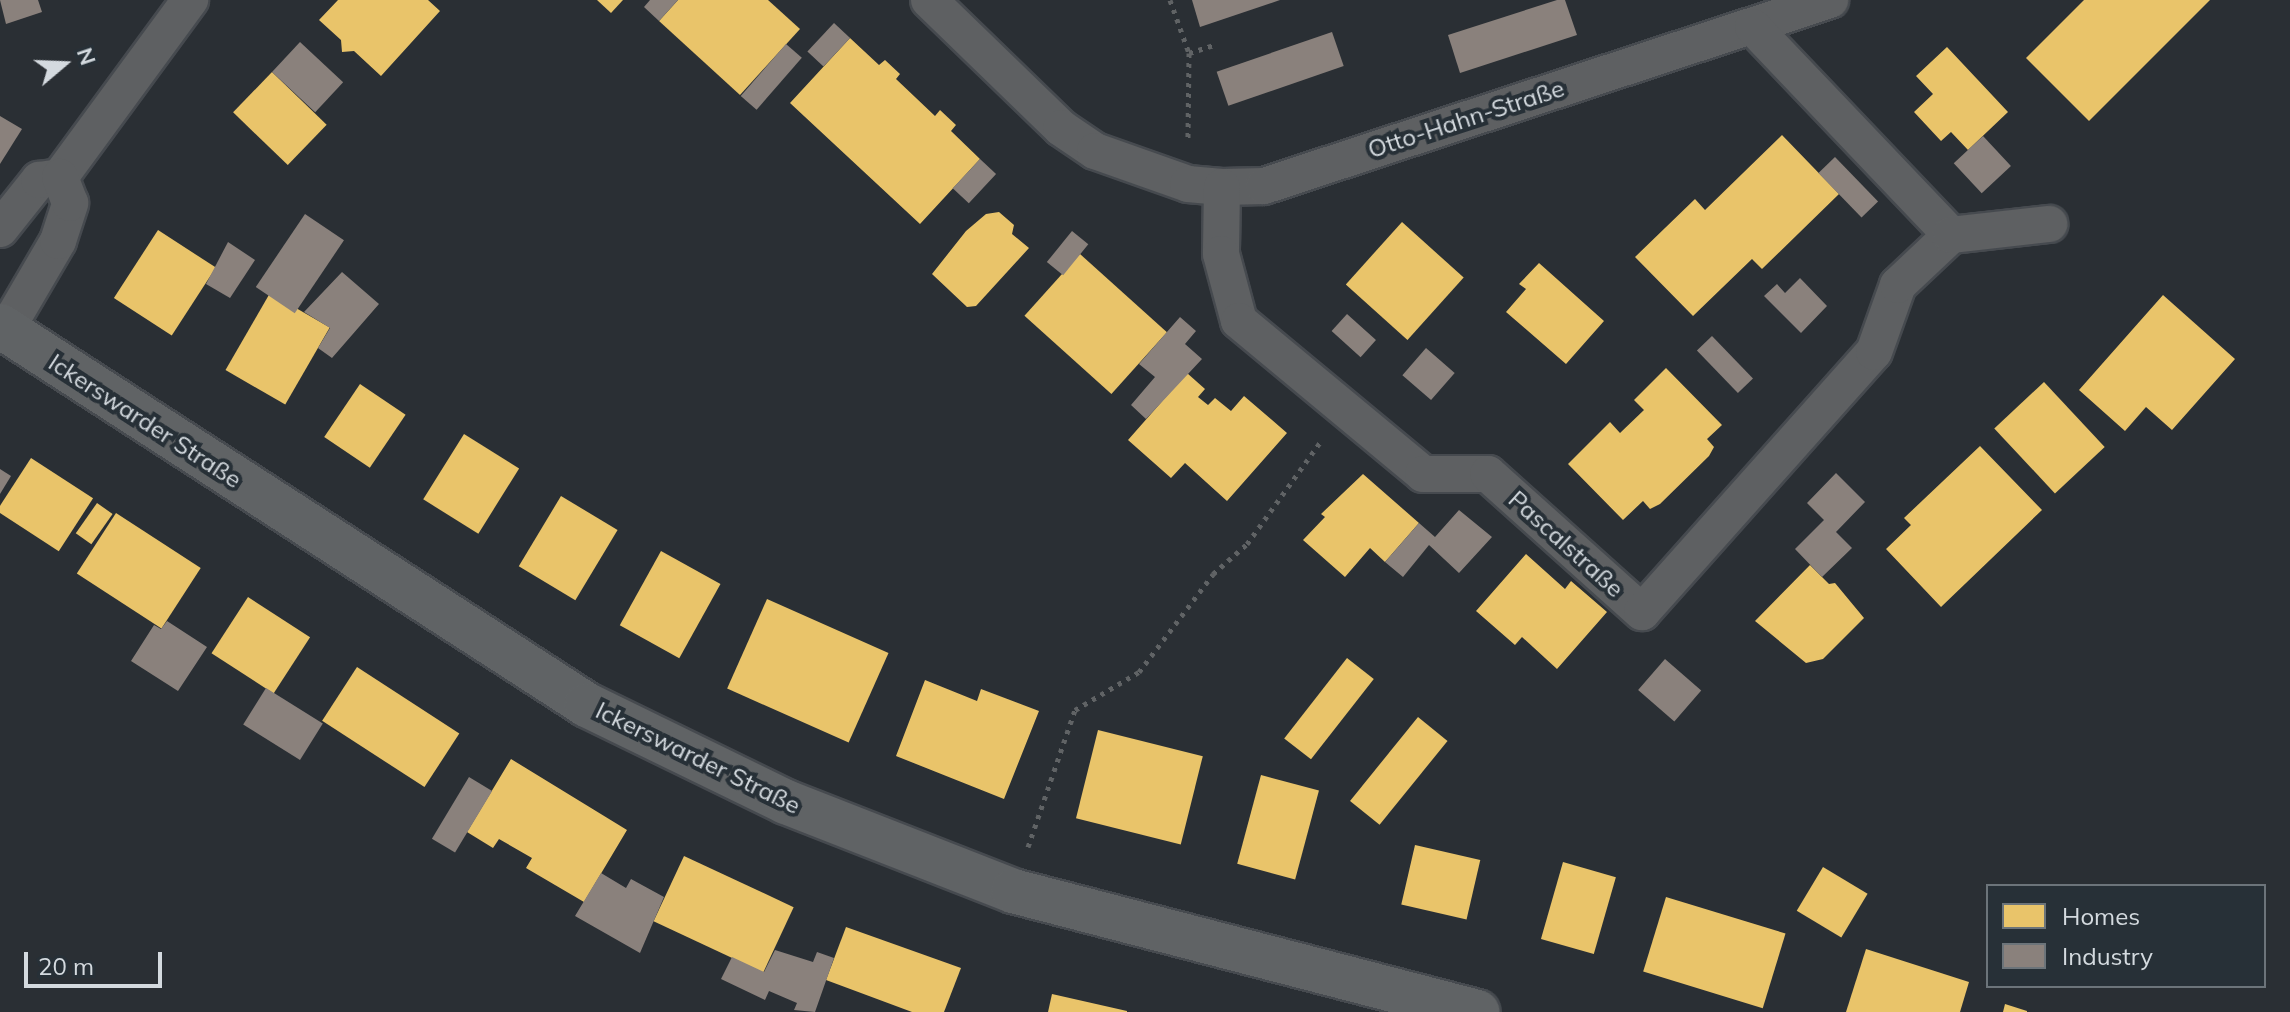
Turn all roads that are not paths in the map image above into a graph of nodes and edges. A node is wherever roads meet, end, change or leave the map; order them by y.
1 (190, 0) edge
2 (929, 0) edge
3 (1830, 0) edge
4 (1741, 19) edge
5 (60, 177) junction
6 (1205, 185) junction
7 (2049, 224) dead end
8 (0, 229) edge
9 (1951, 235) junction
10 (3, 328) edge
11 (1477, 1012) edge

1 - 5 street
2 - 6 street, Otto-Hahn-Straße
3 - 4 street, Otto-Hahn-Straße
4 - 6 street, Otto-Hahn-Straße
4 - 9 street
5 - 8 street
5 - 10 street
6 - 9 street, Pascalstraße
7 - 9 street
10 - 11 main road, Ickerswarder Straße

